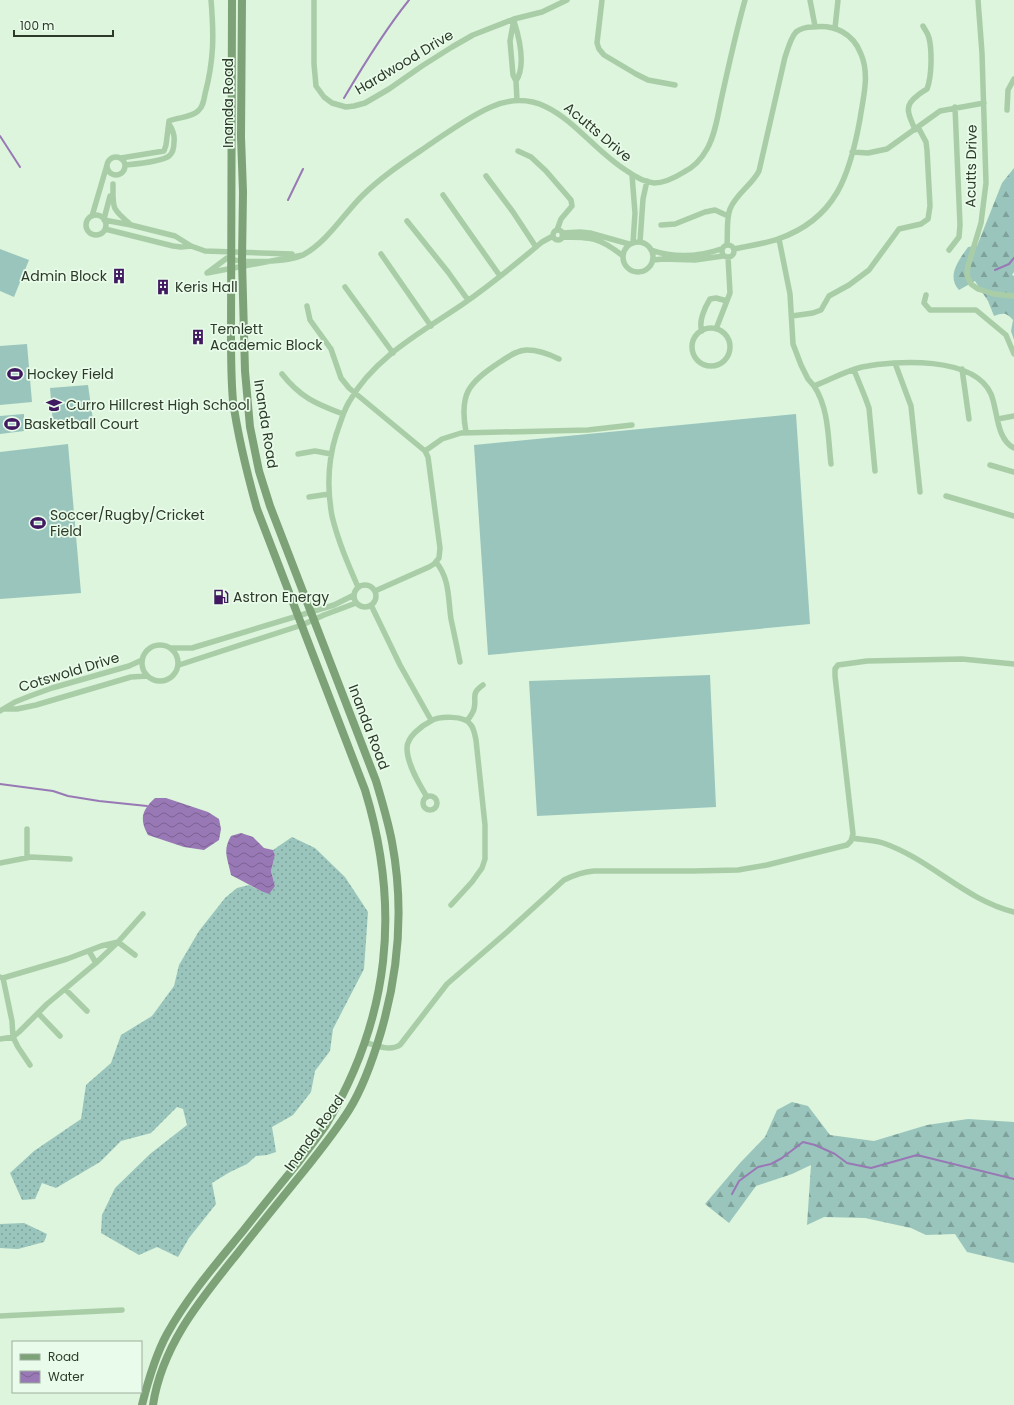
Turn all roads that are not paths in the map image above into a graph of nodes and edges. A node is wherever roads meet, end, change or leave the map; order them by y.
1 (211, 0) edge
2 (232, 0) edge
3 (242, 0) edge
4 (314, 0) edge
5 (567, 0) edge
6 (602, 0) edge
7 (745, 0) edge
8 (810, 0) edge
9 (838, 0) edge
10 (978, 0) edge
11 (514, 19) junction
12 (815, 26) junction
13 (923, 26) dead end
14 (835, 28) junction
15 (1014, 79) edge
16 (516, 81) junction
17 (675, 85) dead end
18 (517, 100) junction
19 (984, 103) junction
20 (955, 107) junction
21 (1007, 110) dead end
22 (169, 124) junction
23 (917, 128) junction
24 (518, 151) dead end
25 (852, 152) junction
26 (121, 158) junction
27 (107, 165) junction
28 (125, 165) junction
29 (116, 174) junction
30 (632, 175) junction
31 (486, 176) dead end
32 (647, 181) junction
33 (113, 184) junction
34 (443, 195) dead end
35 (92, 216) junction
36 (728, 216) junction
37 (104, 220) junction
38 (407, 221) dead end
39 (131, 225) junction
40 (661, 225) dead end
41 (105, 229) junction
42 (560, 234) junction
43 (779, 239) junction
44 (640, 242) junction
45 (631, 243) junction
46 (727, 244) junction
47 (191, 246) junction
48 (536, 247) junction
49 (734, 248) junction
50 (651, 250) junction
51 (721, 250) junction
52 (949, 250) dead end
53 (303, 254) junction
54 (380, 254) dead end
55 (622, 256) junction
56 (726, 257) junction
57 (231, 260) junction
58 (653, 260) junction
59 (242, 261) junction
60 (500, 276) junction
61 (345, 287) dead end
62 (926, 295) dead end
63 (1014, 296) edge
64 (468, 300) junction
65 (727, 302) junction
66 (307, 306) dead end
67 (792, 316) junction
68 (431, 326) junction
69 (716, 329) junction
70 (702, 331) junction
71 (393, 352) junction
72 (1014, 354) edge
73 (559, 359) dead end
74 (895, 363) junction
75 (962, 369) junction
76 (854, 370) junction
77 (282, 374) dead end
78 (814, 386) junction
79 (354, 393) junction
80 (343, 414) junction
81 (1014, 416) edge
82 (969, 419) dead end
83 (998, 419) junction
84 (632, 425) dead end
85 (466, 432) junction
86 (1014, 448) edge
87 (425, 450) junction
88 (298, 454) dead end
89 (331, 454) junction
90 (831, 464) dead end
91 (990, 465) dead end
92 (875, 471) dead end
93 (1014, 472) edge
94 (920, 492) dead end
95 (329, 494) junction
96 (946, 496) dead end
97 (309, 497) dead end
98 (1014, 516) edge
99 (436, 562) junction
100 (358, 587) junction
101 (375, 591) junction
102 (354, 595) junction
103 (356, 603) junction
104 (372, 605) junction
105 (310, 612) junction
106 (298, 616) junction
107 (314, 620) junction
108 (302, 625) junction
109 (171, 648) junction
110 (142, 660) junction
111 (460, 662) dead end
112 (1014, 664) edge
113 (179, 665) junction
114 (146, 676) junction
115 (72, 682) junction
116 (483, 685) dead end
117 (76, 693) junction
118 (30, 696) junction
119 (33, 706) junction
120 (2, 710) edge
121 (432, 720) junction
122 (468, 721) junction
123 (427, 797) dead end
124 (27, 829) dead end
125 (852, 838) junction
126 (27, 858) junction
127 (70, 859) dead end
128 (0, 863) edge
129 (451, 905) dead end
130 (1014, 912) edge
131 (143, 914) dead end
132 (118, 942) junction
133 (89, 951) junction
134 (134, 955) dead end
135 (96, 963) junction
136 (2, 978) edge
137 (65, 989) junction
138 (87, 1011) dead end
139 (38, 1013) junction
140 (60, 1036) dead end
141 (13, 1037) junction
142 (0, 1039) edge
143 (364, 1042) junction
144 (377, 1046) junction
145 (30, 1065) dead end
146 (122, 1310) dead end
147 (0, 1316) edge
148 (142, 1405) edge
149 (153, 1405) edge

1 - 22 street
2 - 57 main road, Inanda Road
3 - 59 main road, Inanda Road
4 - 11 street, Hardwood Drive
5 - 11 street, Hardwood Drive
6 - 17 street
7 - 32 street, Acutts Drive
8 - 12 street
9 - 14 street
10 - 19 street, Acutts Drive
11 - 16 street
11 - 16 street
12 - 14 street
12 - 36 street
13 - 23 street
14 - 25 street
15 - 21 street
16 - 18 street
18 - 30 street, Acutts Drive
18 - 53 street, Acutts Drive
19 - 20 street
19 - 63 street, Acutts Drive
20 - 23 street
20 - 52 street
22 - 26 street
22 - 28 street
23 - 25 street
23 - 67 street
24 - 42 street
25 - 43 street
26 - 27 street
26 - 28 street
27 - 29 street
27 - 35 street
28 - 29 street
29 - 33 street
30 - 32 street, Acutts Drive
30 - 45 street
31 - 48 street
32 - 44 street
33 - 37 street
33 - 39 street
34 - 60 street
35 - 37 street
35 - 41 street
36 - 40 street
36 - 46 street
37 - 39 street
37 - 41 street
38 - 64 street
39 - 47 street
41 - 47 street
42 - 45 street
42 - 48 street
42 - 55 street
43 - 49 street
43 - 67 street
44 - 45 street
44 - 50 street
45 - 55 street
46 - 49 street
46 - 51 street
47 - 53 street
48 - 60 street
49 - 56 street
50 - 51 street
50 - 58 street
51 - 56 street
53 - 57 street
53 - 59 street, Acutts Drive
54 - 68 street
55 - 58 street
56 - 58 street
56 - 65 street
57 - 59 street, Acutts Drive
57 - 106 main road, Inanda Road
59 - 105 main road, Inanda Road
60 - 64 street
61 - 71 street
62 - 72 street
64 - 68 street
65 - 69 street
65 - 70 street
66 - 79 street
67 - 78 street
68 - 71 street
69 - 70 street
69 - 70 street
71 - 79 street
73 - 85 street
74 - 75 street
74 - 76 street
74 - 94 street
75 - 82 street
75 - 83 street
76 - 78 street
76 - 92 street
77 - 80 street
78 - 90 street
79 - 80 street
79 - 87 street
80 - 89 street
81 - 83 street
83 - 86 street
84 - 85 street
85 - 87 street
87 - 99 street
88 - 89 street
89 - 95 street
91 - 93 street
95 - 97 street
95 - 100 street
96 - 98 street
99 - 101 street
99 - 111 street
100 - 101 street
100 - 102 street
101 - 104 street
102 - 103 street
102 - 105 street
103 - 104 street
103 - 107 street
104 - 121 street
105 - 106 street
105 - 107 main road, Inanda Road
106 - 108 main road, Inanda Road
106 - 109 street
107 - 108 street
107 - 144 main road, Inanda Road
108 - 113 street
108 - 143 main road, Inanda Road
109 - 110 street
109 - 113 street
110 - 114 street
110 - 115 street, Cotswold Drive
112 - 125 street
113 - 114 street
114 - 117 street, Cotswold Drive
115 - 117 street
115 - 118 street, Cotswold Drive
116 - 122 street
117 - 119 street, Cotswold Drive
118 - 119 street
118 - 120 street, Cotswold Drive
119 - 120 street, Cotswold Drive
121 - 122 street
121 - 123 street
122 - 129 street
124 - 126 street
125 - 130 street
125 - 144 street
126 - 127 street
126 - 128 street
131 - 132 street
132 - 133 street
132 - 134 street
132 - 135 street
133 - 135 street
133 - 136 street
135 - 137 street
136 - 141 street
137 - 138 street
137 - 139 street
139 - 140 street
139 - 141 street
141 - 142 street
141 - 145 street
143 - 144 street
143 - 148 main road, Inanda Road
144 - 149 main road, Inanda Road
146 - 147 street

